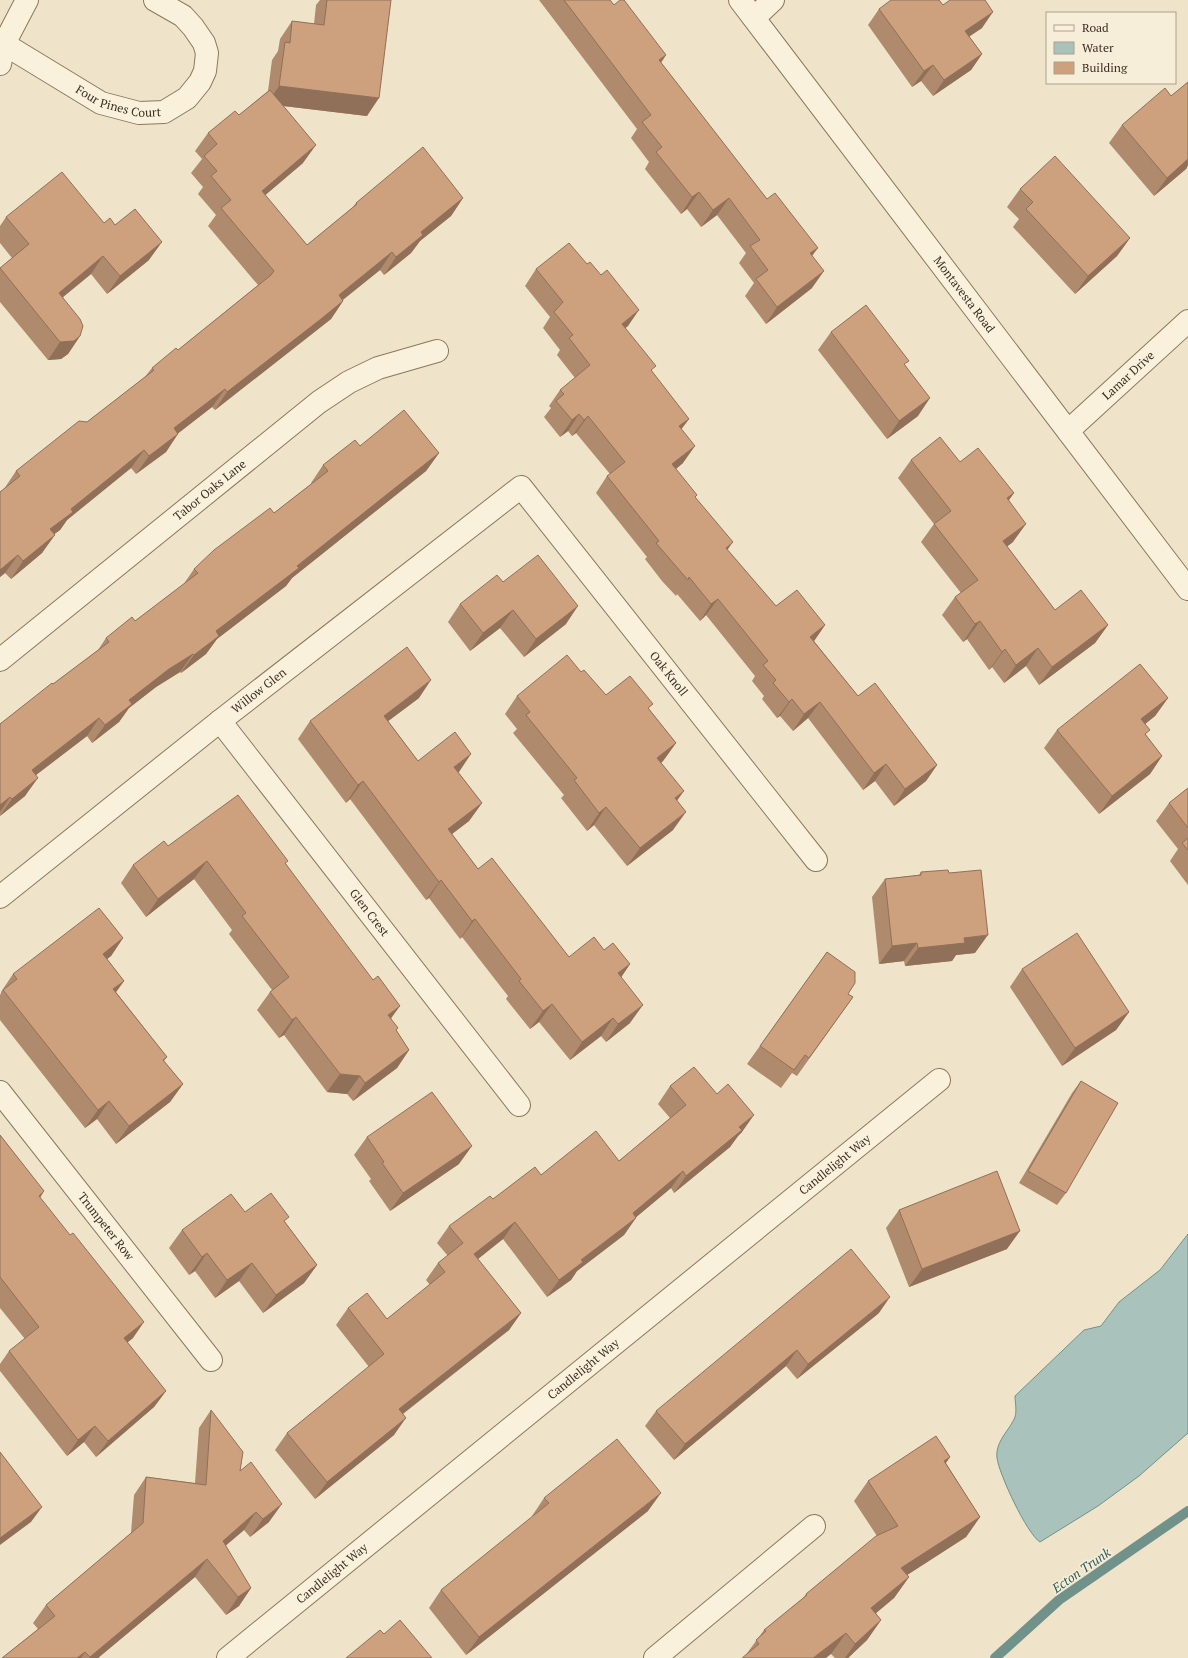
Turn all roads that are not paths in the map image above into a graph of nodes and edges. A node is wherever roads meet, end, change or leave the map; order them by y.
1 (27, 0) edge
2 (155, 0) edge
3 (740, 0) edge
4 (773, 0) edge
5 (754, 18) junction
6 (1, 52) edge
7 (1188, 321) edge
8 (437, 351) dead end
9 (1068, 431) junction
10 (521, 488) joint
11 (1188, 590) edge
12 (0, 660) edge
13 (220, 721) junction
14 (816, 860) dead end
15 (0, 897) edge
16 (939, 1080) dead end
17 (0, 1092) edge
18 (519, 1105) dead end
19 (211, 1360) dead end
20 (814, 1526) dead end
21 (228, 1658) edge
22 (655, 1658) edge

1 - 6 street
2 - 6 street, Four Pines Court
3 - 5 street, Montavesta Road
4 - 5 street
5 - 9 street, Montavesta Road
7 - 9 street, Lamar Drive
8 - 12 street, Tabor Oaks Lane
9 - 11 street, Montavesta Road
10 - 13 street, Willow Glen
10 - 14 street, Oak Knoll
13 - 15 street, Willow Glen
13 - 18 street, Glen Crest
16 - 21 street, Candlelight Way
17 - 19 street, Trumpeter Row
20 - 22 street

